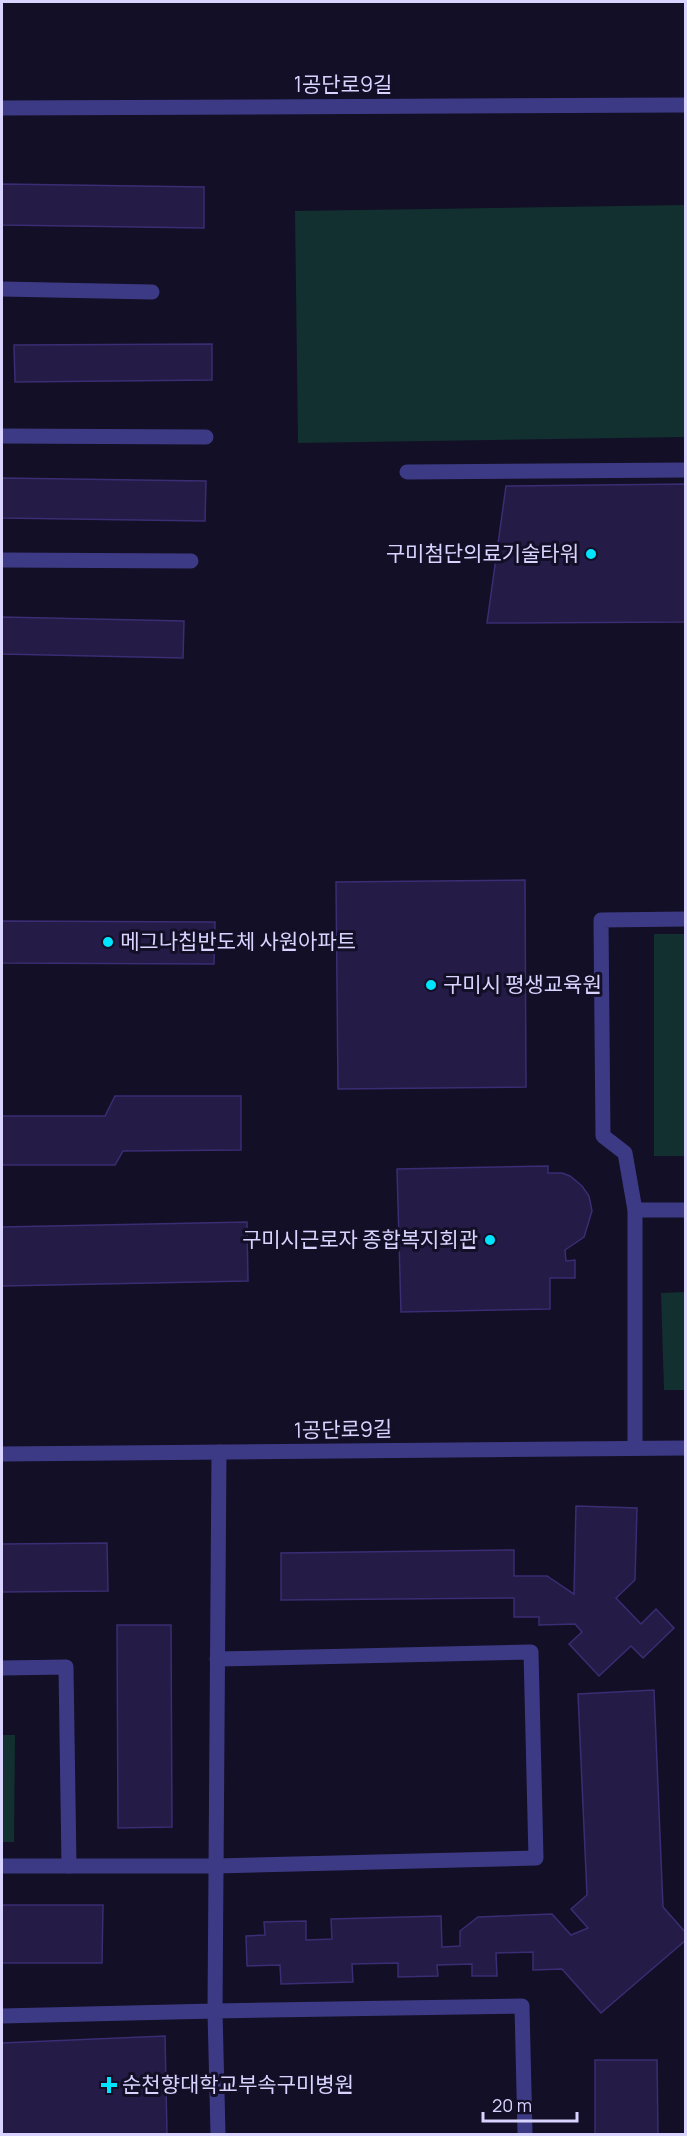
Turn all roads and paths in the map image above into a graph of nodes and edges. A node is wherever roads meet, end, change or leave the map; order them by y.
1 (686, 105) edge
2 (2, 108) edge
3 (2, 289) edge
4 (152, 292) dead end
5 (2, 436) edge
6 (206, 437) dead end
7 (686, 470) edge
8 (407, 472) dead end
9 (2, 560) edge
10 (191, 561) dead end
11 (686, 919) edge
12 (635, 1210) junction
13 (686, 1210) edge
14 (635, 1448) junction
15 (686, 1448) edge
16 (219, 1452) junction
17 (2, 1454) edge
18 (217, 1659) junction
19 (2, 1668) edge
20 (2, 1866) edge
21 (69, 1866) junction
22 (216, 1866) junction
23 (215, 2012) junction
24 (2, 2016) edge
25 (218, 2134) edge
26 (525, 2134) edge

1 - 2 street, 1공단로9길
3 - 4 street
5 - 6 street
7 - 8 street
9 - 10 street
11 - 12 street
12 - 13 street
12 - 14 street
14 - 15 street, 1공단로9길
14 - 16 street, 1공단로9길
16 - 17 street, 1공단로9길
16 - 18 street
18 - 22 street
18 - 22 street
19 - 21 street
20 - 21 street
21 - 22 street
22 - 23 street
23 - 24 street
23 - 25 street
23 - 26 street

